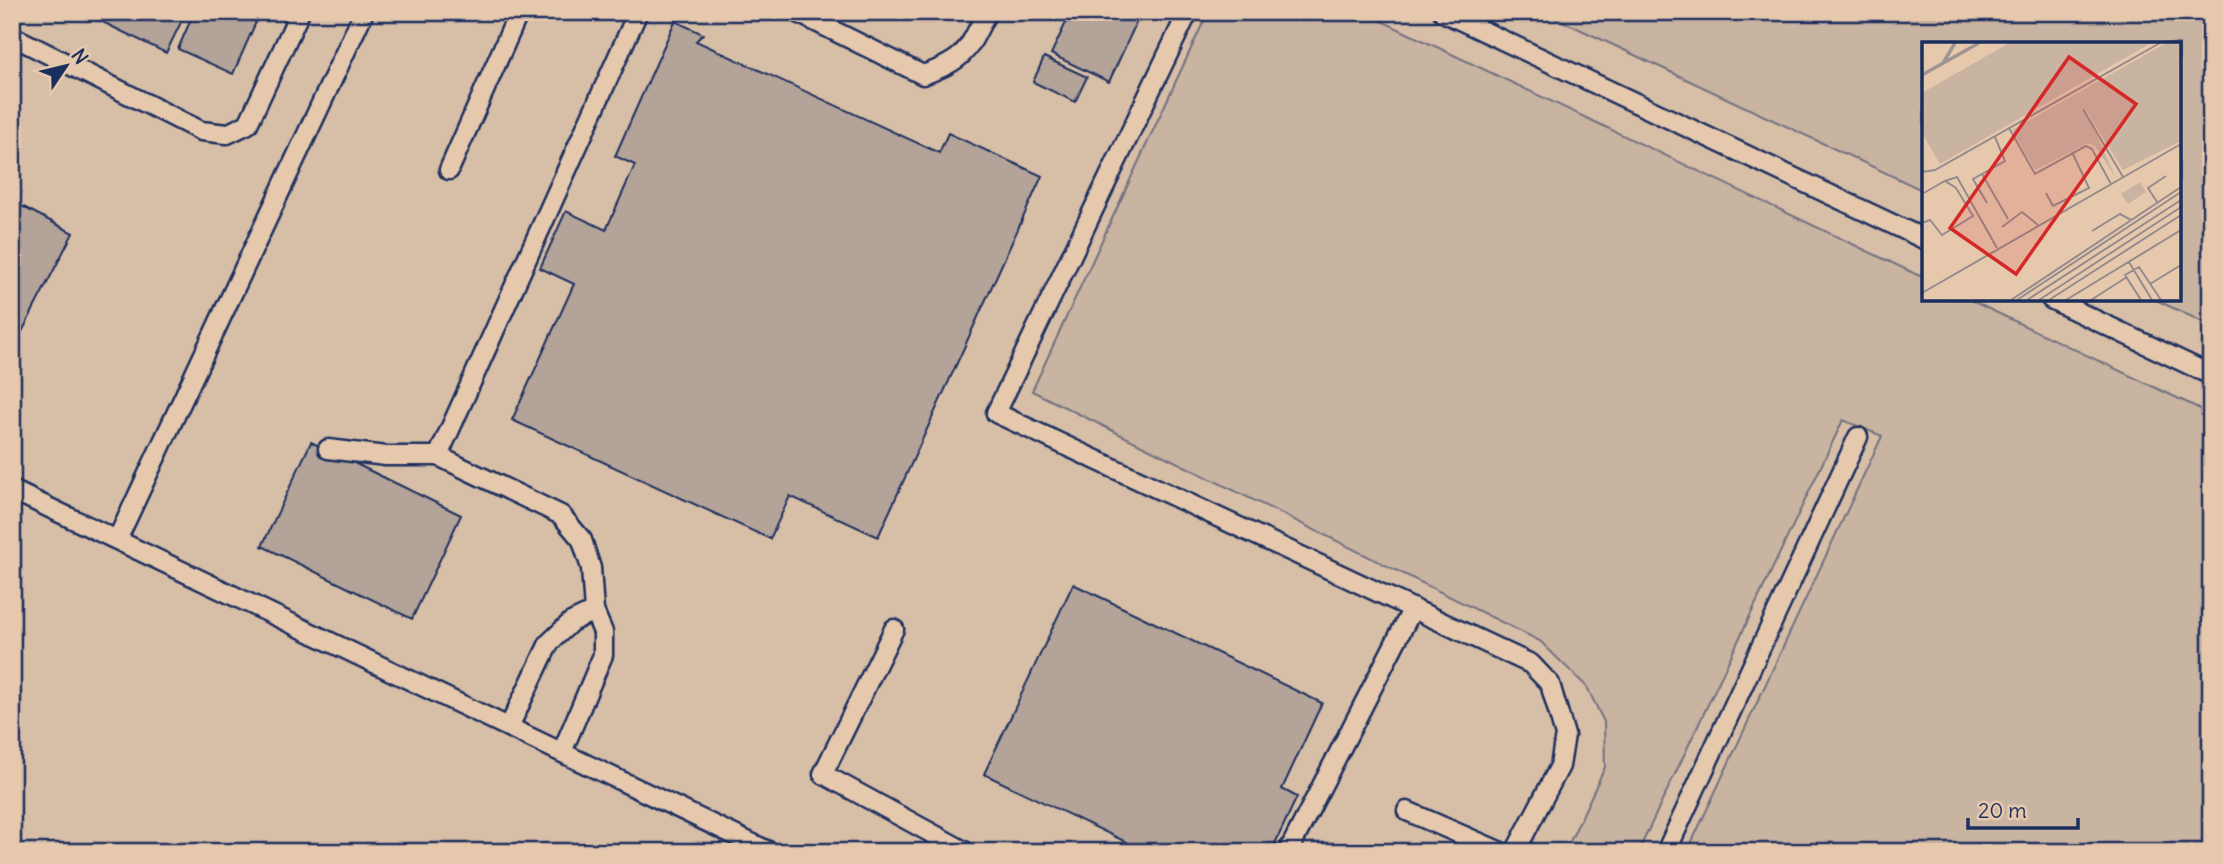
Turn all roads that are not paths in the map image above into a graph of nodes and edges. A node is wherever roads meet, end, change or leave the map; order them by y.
1 (300, 12) edge
2 (364, 12) edge
3 (519, 12) edge
4 (638, 12) edge
5 (796, 12) edge
6 (987, 12) edge
7 (1188, 12) edge
8 (1443, 12) edge
9 (12, 36) edge
10 (449, 170) dead end
11 (1922, 238) edge
12 (2055, 301) edge
13 (2211, 375) edge
14 (1858, 437) dead end
15 (328, 449) dead end
16 (438, 456) junction
17 (12, 490) edge
18 (117, 540) junction
19 (1413, 608) junction
20 (594, 611) junction
21 (894, 629) dead end
22 (509, 727) junction
23 (562, 752) junction
24 (1407, 811) dead end
25 (769, 852) edge
26 (966, 852) edge
27 (1288, 852) edge
28 (1501, 852) edge
29 (1515, 852) edge
30 (1666, 852) edge

1 - 9 lane
2 - 18 lane
3 - 10 lane
4 - 16 lane
5 - 6 lane
7 - 19 lane
8 - 11 lane
12 - 13 lane
14 - 30 lane
15 - 16 lane
16 - 20 lane
17 - 18 lane
18 - 22 lane
19 - 27 lane
19 - 29 lane
20 - 22 lane
20 - 23 lane
21 - 26 lane
22 - 23 lane
23 - 25 lane
24 - 28 lane

